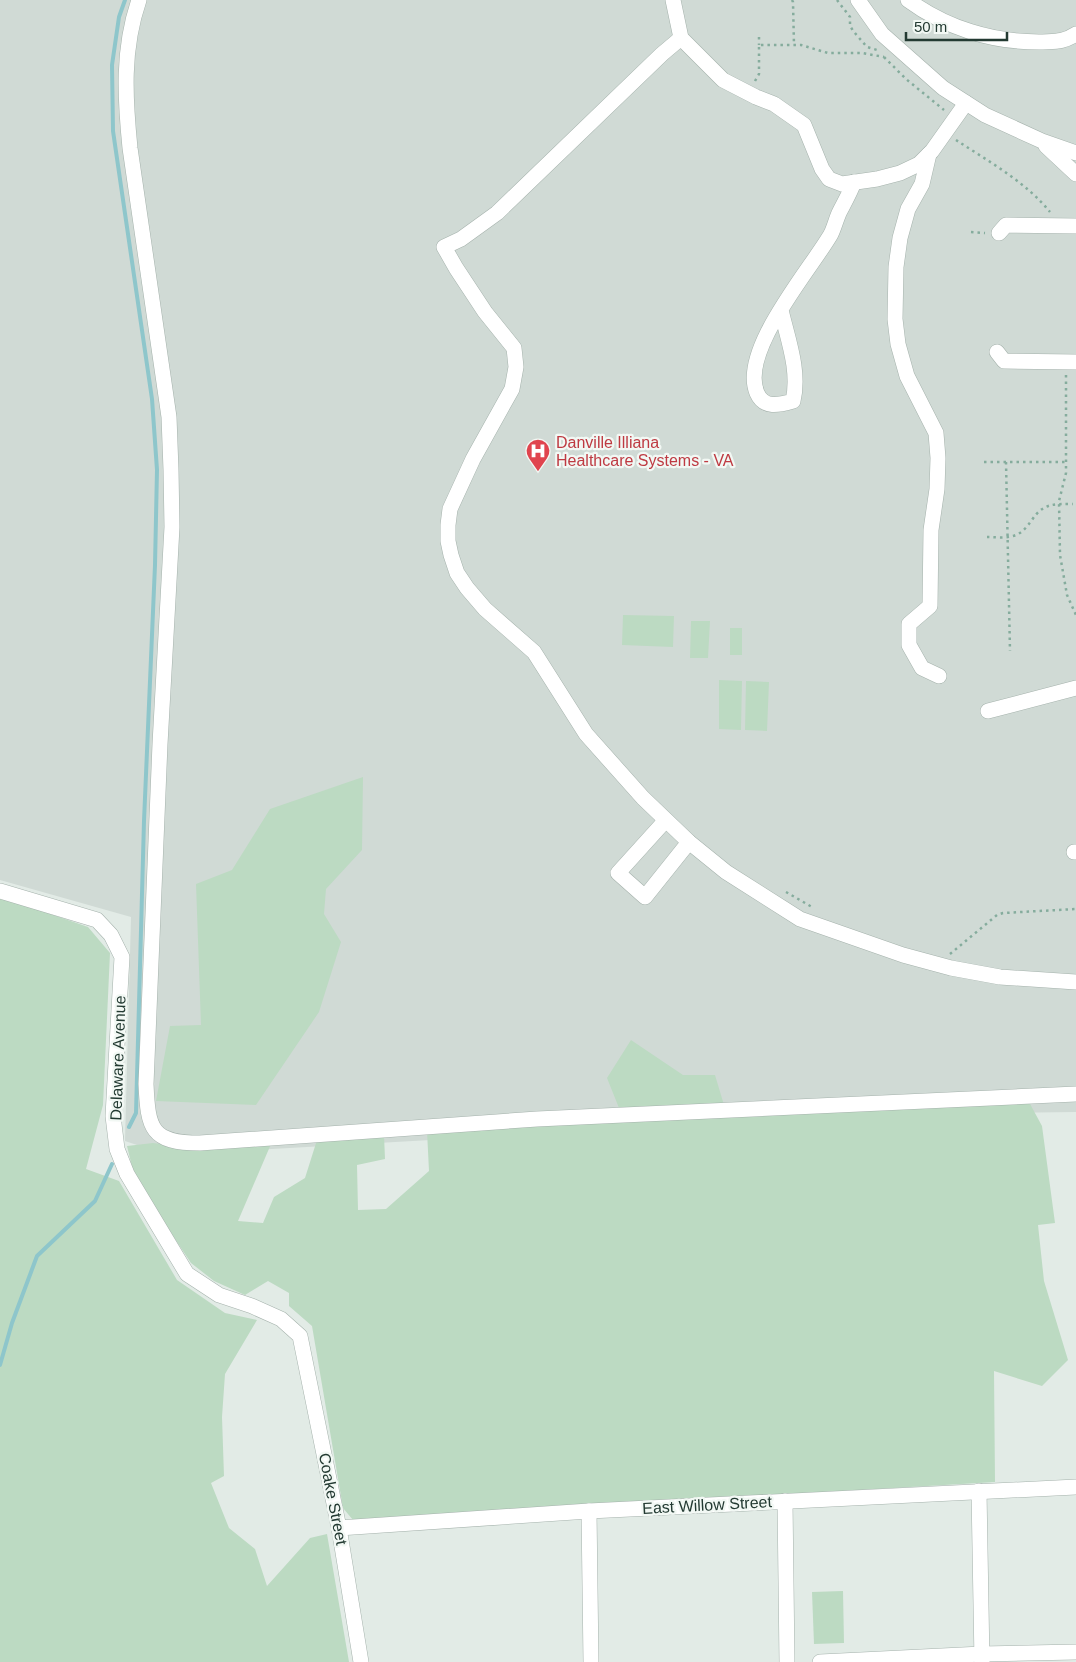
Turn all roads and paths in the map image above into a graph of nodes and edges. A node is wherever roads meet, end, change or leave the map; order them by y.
1 (139, 0) edge
2 (673, 0) edge
3 (792, 0) edge
4 (837, 0) edge
5 (858, 0) edge
6 (908, 0) edge
7 (1076, 34) edge
8 (759, 37) dead end
9 (681, 38) junction
10 (759, 45) junction
11 (794, 45) junction
12 (884, 57) junction
13 (749, 93) junction
14 (966, 102) junction
15 (939, 118) dead end
16 (950, 136) dead end
17 (1042, 141) junction
18 (1076, 153) edge
19 (929, 154) junction
20 (1076, 174) edge
21 (854, 182) junction
22 (1053, 215) dead end
23 (1076, 226) edge
24 (999, 233) dead end
25 (780, 310) junction
26 (997, 352) dead end
27 (1074, 367) edge
28 (984, 462) dead end
29 (1006, 462) junction
30 (1066, 462) junction
31 (1059, 504) junction
32 (1073, 504) dead end
33 (987, 537) dead end
34 (1007, 537) junction
35 (1076, 615) edge
36 (1010, 652) dead end
37 (939, 676) dead end
38 (1076, 688) edge
39 (988, 711) dead end
40 (665, 821) junction
41 (689, 842) junction
42 (782, 890) dead end
43 (0, 891) edge
44 (813, 908) dead end
45 (1076, 909) edge
46 (947, 955) dead end
47 (1076, 982) edge
48 (1076, 1094) edge
49 (300, 1336) joint
50 (1076, 1487) edge
51 (979, 1491) junction
52 (785, 1501) junction
53 (589, 1511) junction
54 (339, 1528) junction
55 (1076, 1652) edge
56 (982, 1658) edge
57 (361, 1662) edge
58 (592, 1662) edge
59 (787, 1662) edge
60 (820, 1662) edge

1 - 48 street
2 - 9 street
3 - 11 path
4 - 12 path
5 - 14 street
6 - 7 street
8 - 10 path
9 - 13 street
9 - 40 street
10 - 11 path
10 - 13 path
11 - 12 path
12 - 15 path
13 - 21 street
14 - 17 street
14 - 19 street
16 - 22 path
17 - 18 street
17 - 20 street
19 - 21 street
19 - 37 street
21 - 25 street
23 - 24 street
25 - 25 street
26 - 27 street
27 - 30 path
28 - 29 path
29 - 30 path
29 - 34 path
30 - 31 path
31 - 32 path
31 - 34 path
31 - 35 path
33 - 34 path
34 - 36 path
38 - 39 street
40 - 41 street
40 - 41 street
41 - 47 street
42 - 44 path
43 - 49 street, Delaware Avenue
45 - 46 path
49 - 54 street, Coake Street
50 - 51 street, East Willow Street
51 - 52 street, East Willow Street
51 - 56 street
52 - 53 street, East Willow Street
52 - 59 street
53 - 54 street, East Willow Street
53 - 58 street
54 - 57 street, Coake Street
55 - 56 street
56 - 60 street

